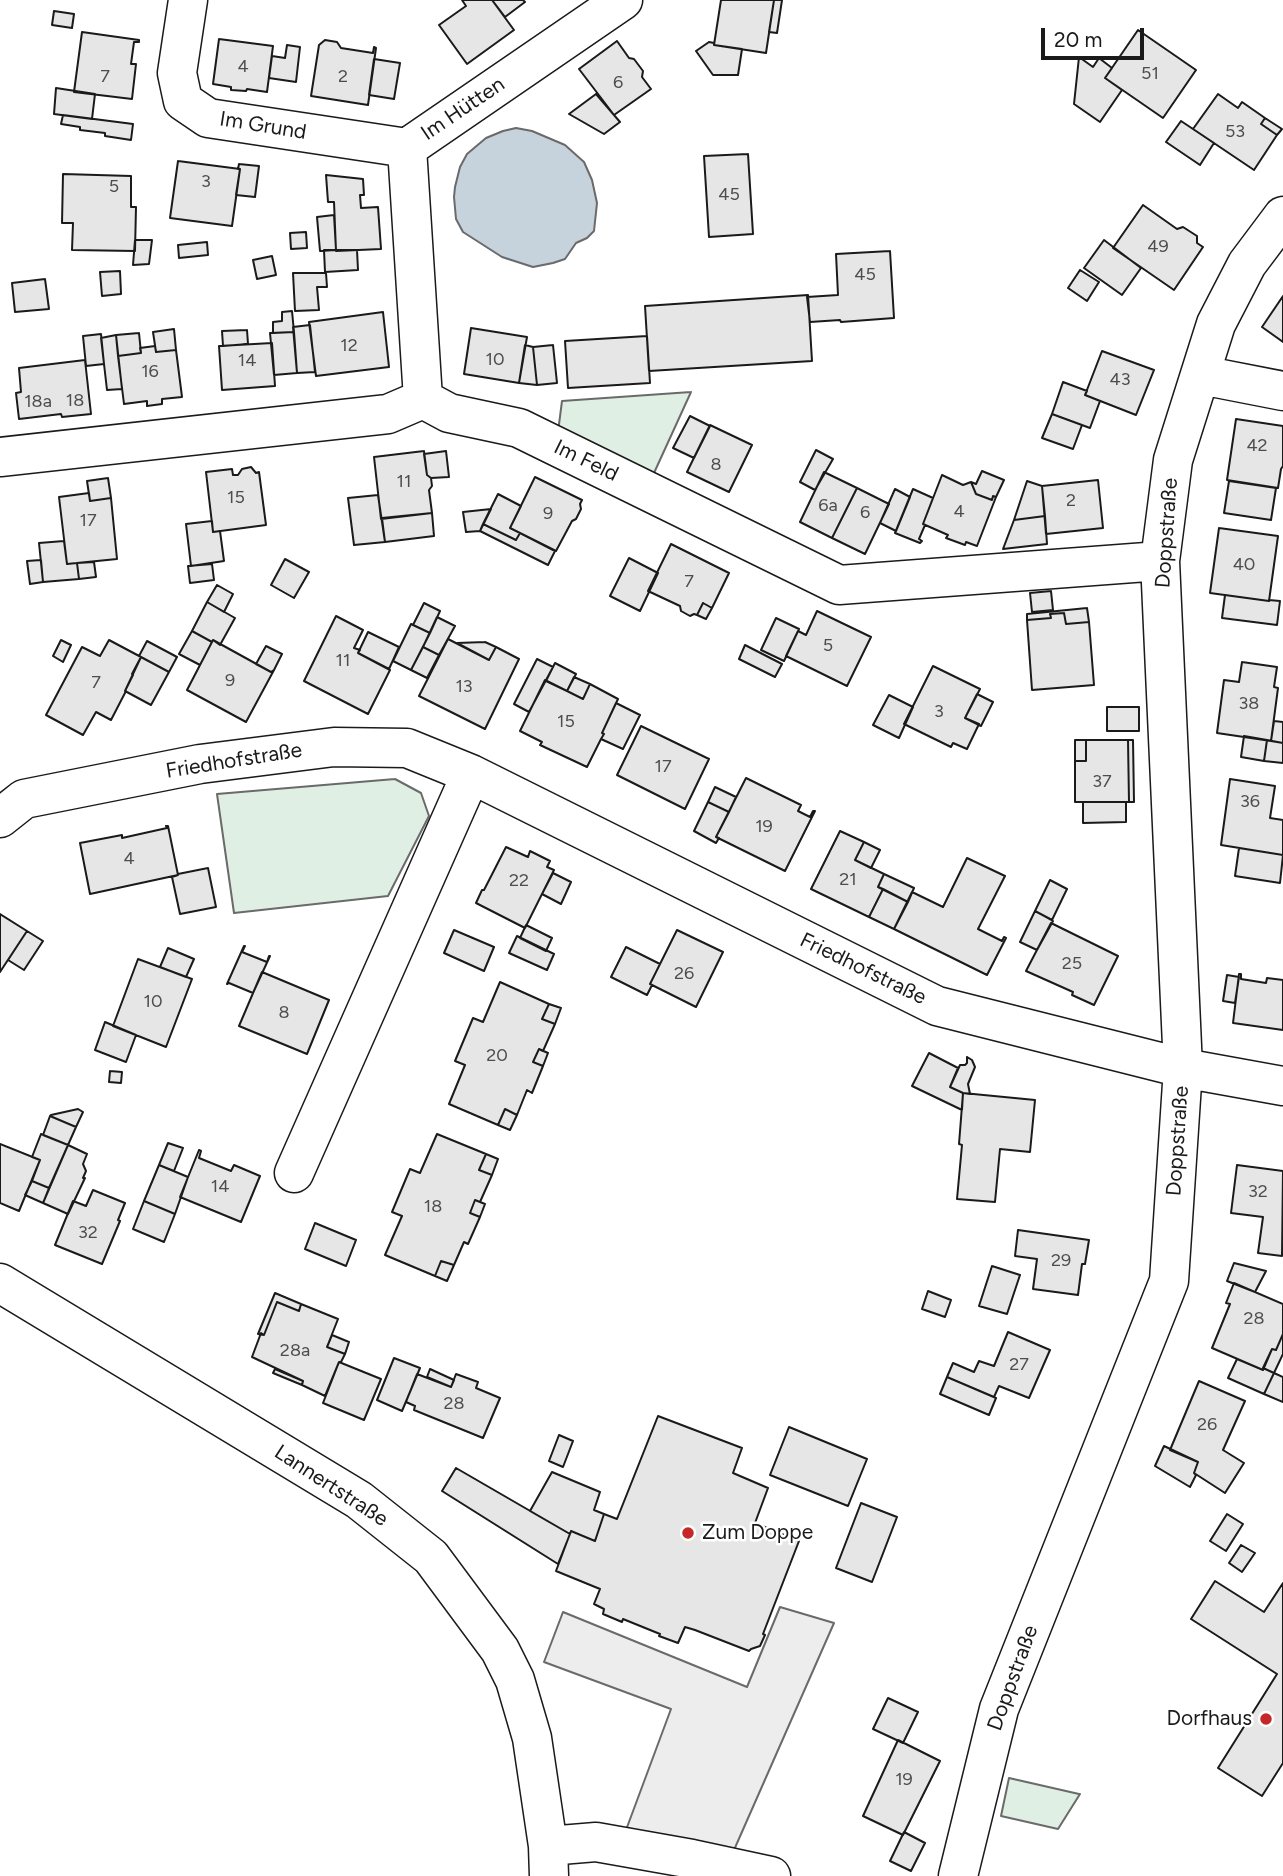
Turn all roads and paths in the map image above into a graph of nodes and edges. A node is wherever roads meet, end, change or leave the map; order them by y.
1 (188, 0) edge
2 (623, 0) edge
3 (407, 148) junction
4 (1283, 216) edge
5 (1201, 375) junction
6 (1283, 391) edge
7 (423, 399) junction
8 (0, 457) edge
9 (1160, 561) junction
10 (471, 774) junction
11 (0, 818) edge
12 (1183, 1068) junction
13 (1283, 1086) edge
14 (295, 1173) dead end
15 (0, 1283) edge
16 (548, 1861) edge
17 (771, 1876) edge
18 (958, 1876) edge

1 - 3 street, Im Grund
2 - 3 street, Im Hütten
3 - 7 street, Im Hütten
4 - 5 street, Doppstraße
5 - 6 street
5 - 9 street, Doppstraße
7 - 8 street
7 - 9 street, Im Feld
9 - 12 street, Doppstraße
10 - 11 street, Friedhofstraße
10 - 12 street, Friedhofstraße
10 - 14 street
12 - 13 street, Friedhofstraße
12 - 18 street, Doppstraße
15 - 16 street, Lannertstraße
16 - 17 street

